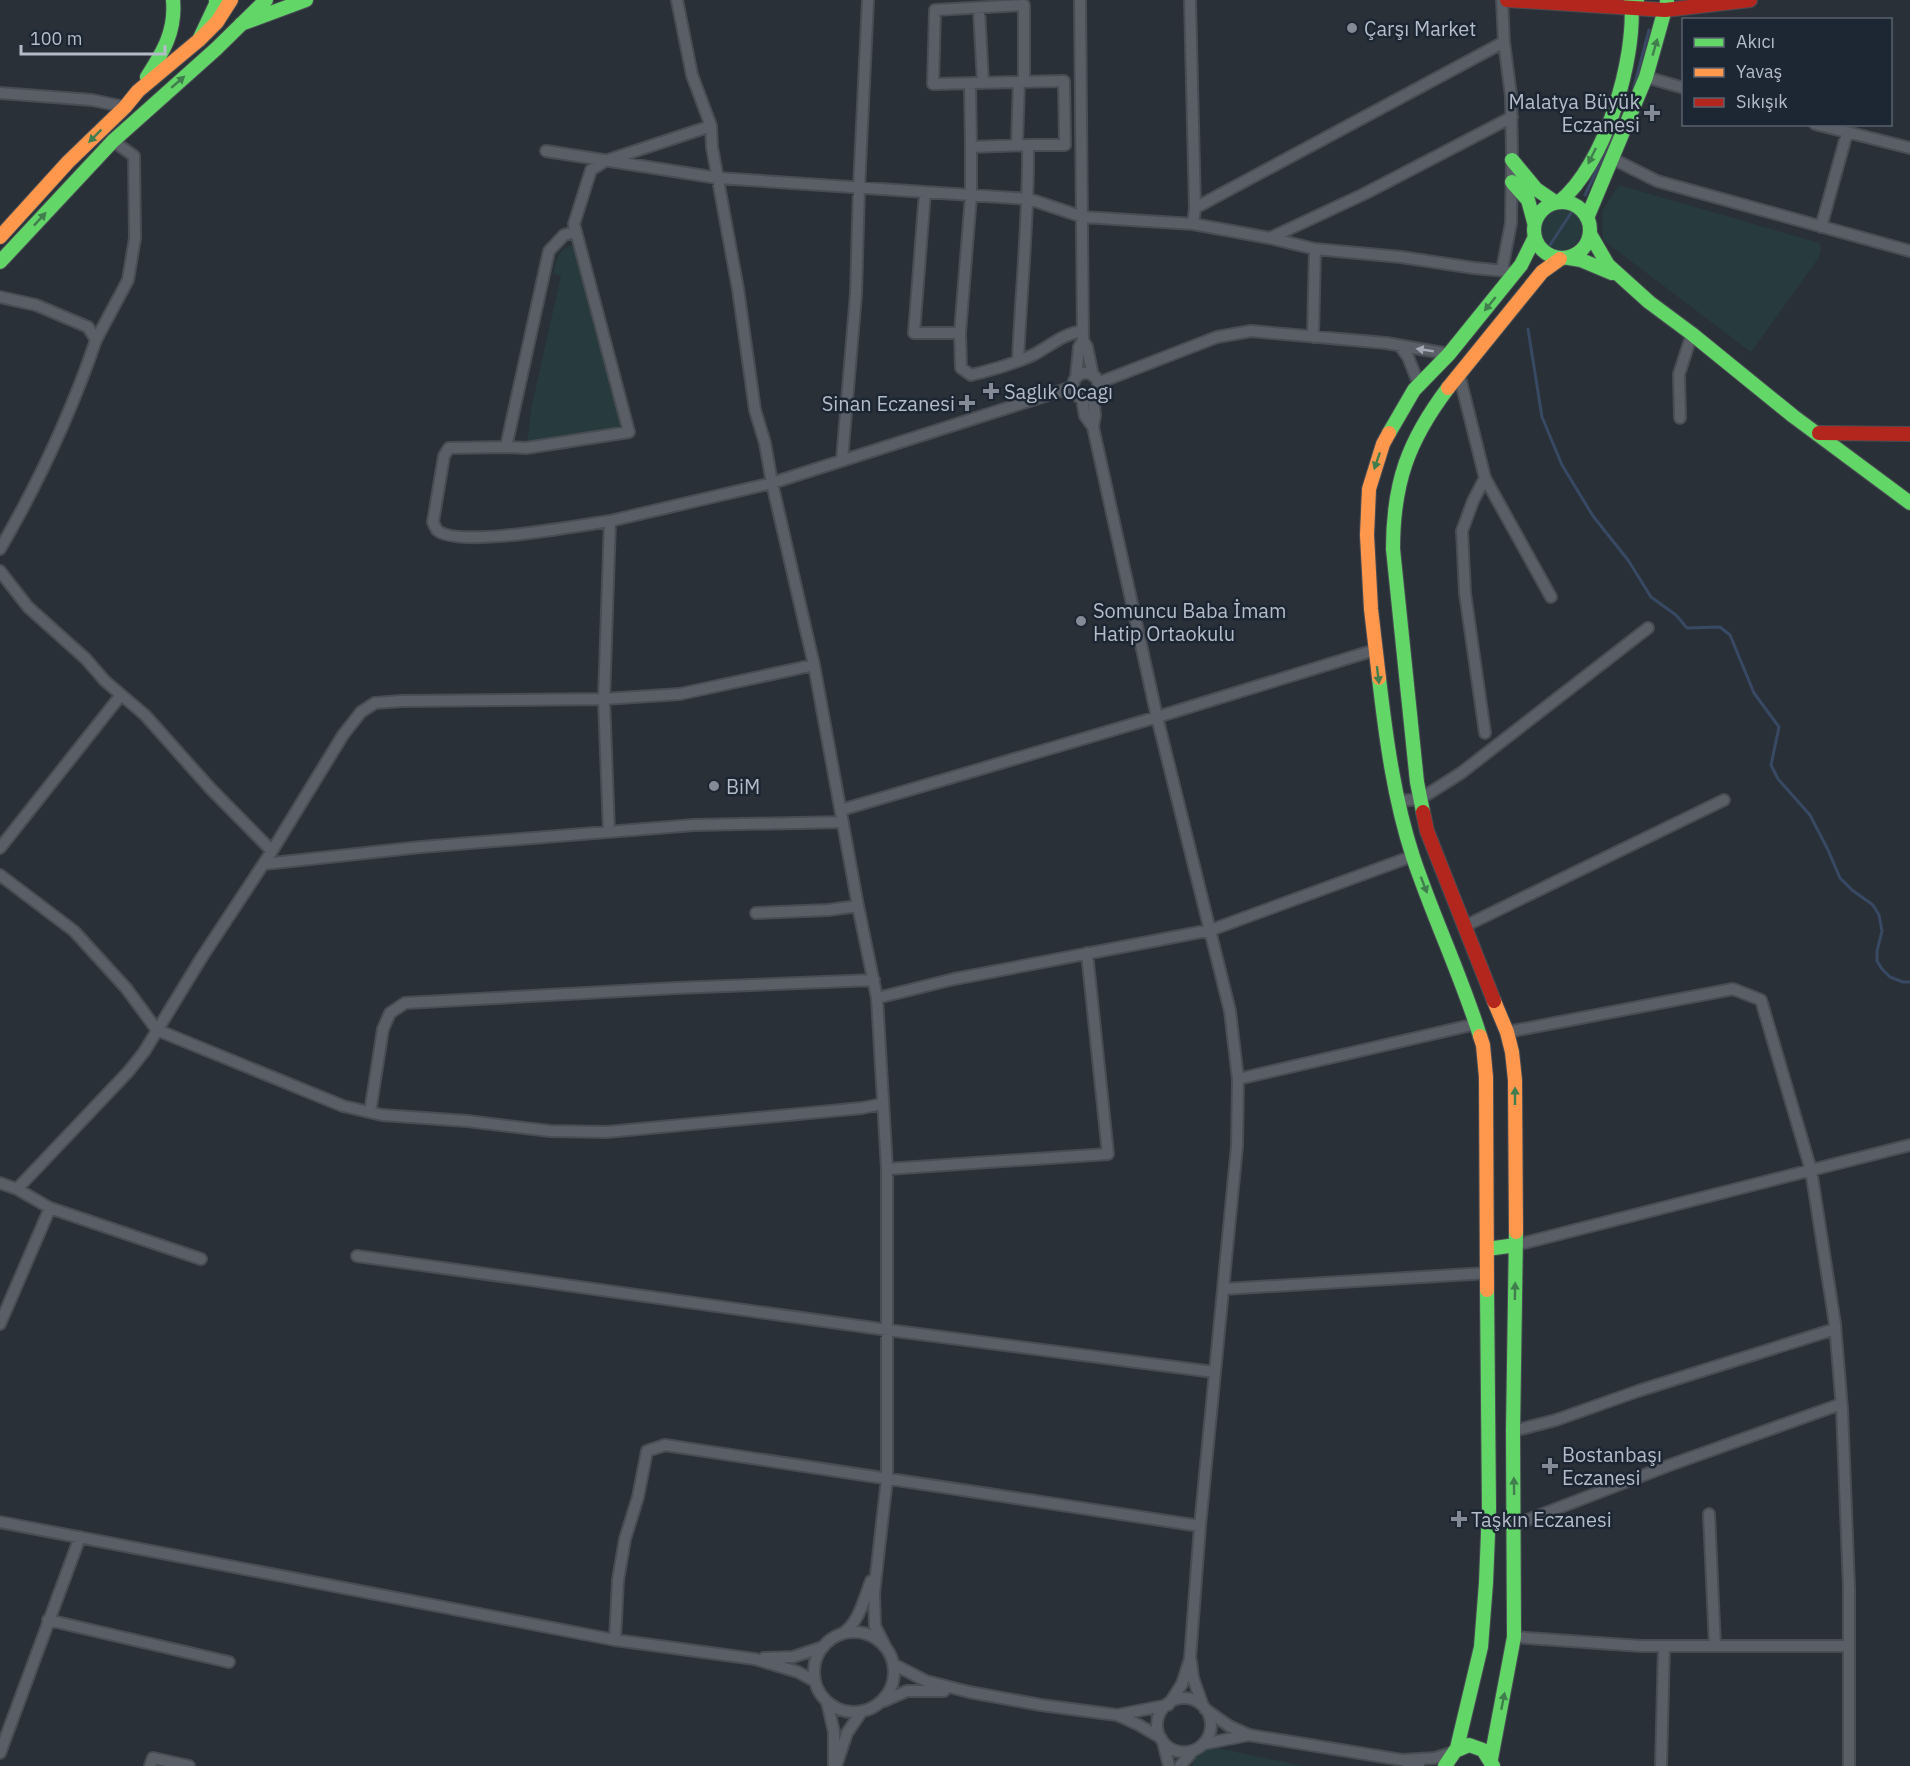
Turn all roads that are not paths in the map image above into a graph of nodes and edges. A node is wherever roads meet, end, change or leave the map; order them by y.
1 (173, 0) edge
2 (216, 0) edge
3 (231, 0) edge
4 (266, 0) edge
5 (306, 0) edge
6 (677, 0) edge
7 (868, 0) edge
8 (1080, 0) edge
9 (1190, 0) edge
10 (1502, 0) edge
11 (1507, 0) edge
12 (1750, 0) edge
13 (1634, 2) edge
14 (1666, 5) edge
15 (979, 9) junction
16 (242, 24) junction
17 (199, 40) junction
18 (1504, 42) junction
19 (1646, 77) junction
20 (1021, 82) junction
21 (983, 83) junction
22 (970, 84) junction
23 (1682, 88) edge
24 (138, 91) junction
25 (0, 93) edge
26 (125, 107) junction
27 (1512, 117) junction
28 (711, 126) junction
29 (1822, 126) edge
30 (1847, 133) junction
31 (113, 141) junction
32 (1023, 145) junction
33 (971, 147) junction
34 (1910, 148) edge
35 (546, 151) dead end
36 (1613, 159) junction
37 (1512, 160) junction
38 (605, 161) junction
39 (718, 178) junction
40 (1512, 182) junction
41 (859, 188) junction
42 (925, 192) junction
43 (972, 196) junction
44 (1029, 200) junction
45 (1557, 202) junction
46 (1196, 208) junction
47 (1083, 217) junction
48 (1587, 218) junction
49 (1534, 222) junction
50 (574, 224) junction
51 (1193, 225) junction
52 (1821, 227) junction
53 (1590, 234) junction
54 (0, 237) edge
55 (1270, 238) junction
56 (1534, 238) junction
57 (1315, 249) junction
58 (1910, 251) edge
59 (1564, 258) junction
60 (0, 262) edge
61 (1509, 271) junction
62 (1617, 275) junction
63 (0, 297) edge
64 (960, 333) junction
65 (1692, 334) junction
66 (1083, 335) junction
67 (1313, 337) junction
68 (96, 340) junction
69 (1400, 346) junction
70 (1449, 354) junction
71 (1018, 361) junction
72 (1459, 374) junction
73 (1096, 380) junction
74 (1074, 382) junction
75 (1419, 385) junction
76 (1088, 398) junction
77 (1680, 418) dead end
78 (1819, 434) junction
79 (1910, 434) edge
80 (506, 447) junction
81 (842, 460) junction
82 (1485, 478) junction
83 (772, 483) junction
84 (1910, 503) edge
85 (610, 521) junction
86 (0, 549) edge
87 (0, 571) edge
88 (1551, 597) dead end
89 (1648, 628) dead end
90 (1375, 650) junction
91 (814, 665) junction
92 (121, 695) junction
93 (604, 699) junction
94 (1157, 717) junction
95 (1485, 733) dead end
96 (1420, 799) junction
97 (1724, 800) dead end
98 (1399, 801) junction
99 (841, 810) junction
100 (843, 822) junction
101 (609, 832) junction
102 (0, 848) edge
103 (272, 851) junction
104 (1413, 855) junction
105 (264, 864) junction
106 (0, 875) edge
107 (858, 906) junction
108 (756, 913) dead end
109 (1465, 926) junction
110 (1210, 930) junction
111 (1087, 953) junction
112 (874, 980) junction
113 (878, 998) junction
114 (1476, 1024) junction
115 (157, 1030) junction
116 (1508, 1032) junction
117 (1238, 1079) junction
118 (882, 1104) junction
119 (370, 1112) junction
120 (1910, 1145) edge
121 (886, 1169) junction
122 (1811, 1170) junction
123 (0, 1183) edge
124 (17, 1189) junction
125 (50, 1208) junction
126 (1516, 1245) junction
127 (1487, 1249) junction
128 (357, 1256) dead end
129 (201, 1259) dead end
130 (1488, 1273) junction
131 (1224, 1288) junction
132 (0, 1324) edge
133 (1835, 1329) junction
134 (888, 1330) junction
135 (1214, 1372) junction
136 (1841, 1404) junction
137 (1513, 1431) junction
138 (888, 1479) junction
139 (1709, 1514) dead end
140 (0, 1522) edge
141 (1514, 1525) junction
142 (1200, 1526) junction
143 (80, 1537) junction
144 (877, 1566) junction
145 (48, 1620) junction
146 (840, 1635) junction
147 (1514, 1637) junction
148 (615, 1640) junction
149 (1664, 1646) junction
150 (1715, 1646) junction
151 (1849, 1646) junction
152 (823, 1647) junction
153 (886, 1648) junction
154 (755, 1659) junction
155 (1190, 1659) junction
156 (229, 1662) dead end
157 (893, 1664) junction
158 (814, 1681) junction
159 (969, 1692) junction
160 (827, 1702) junction
161 (881, 1702) junction
162 (1168, 1704) junction
163 (1204, 1708) junction
164 (862, 1711) junction
165 (1117, 1715) junction
166 (1249, 1735) junction
167 (1162, 1740) junction
168 (1203, 1744) junction
169 (1193, 1750) junction
170 (1454, 1750) junction
171 (0, 1753) edge
172 (1402, 1760) junction
173 (1492, 1762) edge
174 (150, 1766) edge
175 (189, 1766) edge
176 (835, 1766) edge
177 (1169, 1766) edge
178 (1180, 1766) edge
179 (1419, 1766) edge
180 (1445, 1766) edge
181 (1661, 1766) edge
182 (1849, 1766) edge

1 - 24 main road
2 - 17 main road
3 - 17 main road
4 - 16 main road
5 - 16 main road
6 - 28 street
7 - 41 street
8 - 47 street
9 - 46 street
10 - 18 street
11 - 13 main road
12 - 14 main road
13 - 14 main road
13 -> 45 main road
19 -> 14 main road
15 - 20 street
15 - 21 street
15 - 22 street
31 -> 16 main road
17 - 24 main road
18 - 27 street
18 - 46 street
19 - 23 street
19 - 36 main road
20 - 21 street
20 - 32 street
20 - 32 street
21 - 22 street
22 - 33 street
24 - 26 main road
25 - 26 street
26 -> 54 main road
27 - 37 street
27 - 55 street
28 - 38 street
28 - 39 street
29 - 30 street
30 - 34 street
30 - 52 street
60 -> 31 main road
31 - 68 street
32 - 33 street
32 - 44 street
33 - 43 street
35 - 38 street
36 - 48 main road
36 - 52 street
37 - 40 street
37 - 45 main road
38 - 39 street
38 - 50 street
39 - 41 street
39 - 83 street
40 - 49 main road
40 - 61 street
41 - 42 street
41 - 81 street
42 - 43 street
42 - 64 street
43 - 44 street
43 - 64 street
44 - 47 street
44 - 71 street
45 - 48 main road
45 - 49 main road
46 - 51 street
47 - 51 street
47 - 66 street
48 - 53 main road
49 - 56 main road
50 - 80 street
50 - 80 street
51 - 55 street
52 - 58 street
53 - 59 main road
53 - 62 main road
55 - 57 street
56 - 59 main road
56 - 61 main road
57 - 61 street
57 - 67 street
59 - 62 main road
59 - 72 main road
61 -> 70 main road
62 - 65 main road
63 - 68 street
64 - 71 street
65 - 77 street
65 - 78 main road
66 - 71 street
66 - 73 street
66 - 74 street
67 - 69 street
67 - 73 street
68 - 86 street
70 -> 69 street
69 - 75 street
70 - 75 main road
72 - 82 street
72 - 96 main road
73 - 74 street
73 - 76 street
74 - 76 street
74 - 81 street
75 -> 90 main road
76 - 94 street
78 - 79 main road
78 - 84 main road
80 - 85 street
81 - 83 street
82 - 88 street
82 - 95 street
83 - 85 street
83 - 91 street
85 - 93 street
87 - 92 street
89 - 96 street
90 - 94 street
90 -> 98 main road
91 - 93 street
91 - 99 street
92 - 102 street
92 - 103 street
93 - 101 street
93 - 103 street
94 - 99 street
94 - 110 street
96 - 98 street
96 - 109 main road
97 - 109 street
98 - 104 main road
99 - 100 street
100 - 101 street
100 - 107 street
101 - 105 street
103 - 105 street
104 - 110 street
104 -> 114 main road
105 - 115 street
106 - 115 street
107 - 108 street
107 - 112 street
109 - 116 main road
110 - 111 street
110 - 117 street
111 - 113 street
111 - 121 street
112 - 113 street
112 - 119 street
113 - 118 street
114 - 117 street
114 - 127 main road
115 - 119 street
115 - 124 street
116 - 122 street
126 -> 116 main road
117 - 131 street
118 - 119 street
118 - 121 street
120 - 122 street
121 - 134 street
122 - 126 street
122 - 133 street
123 - 124 street
124 - 125 street
125 - 129 street
125 - 132 street
126 - 127 main road
137 -> 126 main road
127 - 130 main road
128 - 134 street
130 - 131 street
130 - 170 main road
131 - 135 street
133 - 136 street
133 - 137 street
134 - 135 street
134 - 138 street
135 - 142 street
136 - 141 street
136 - 151 street
141 -> 137 main road
138 - 142 street
138 - 144 street
138 - 148 street
139 - 150 street
140 - 143 street
141 - 147 main road
142 - 155 street
143 - 145 street
143 - 148 street
144 - 146 street
144 - 153 street
145 - 156 street
145 - 171 street
146 - 152 street
146 - 153 street
147 - 149 street
173 -> 147 main road
148 - 154 street
149 - 150 street
149 - 181 street
150 - 151 street
151 - 182 street
152 - 154 street
152 - 158 street
153 - 157 street
154 - 158 street
155 - 162 street
155 - 163 street
157 - 159 street
157 - 161 street
158 - 160 street
159 - 161 street
159 - 165 street
160 - 164 street
160 - 176 street
161 - 164 street
162 - 163 street
162 - 165 street
162 - 167 street
163 - 166 street
163 - 168 street
164 - 176 street
165 - 167 street
166 - 168 street
166 - 172 street
167 - 169 street
167 - 177 street
168 - 169 street
169 - 178 street
170 - 172 street
170 - 173 main road
170 - 180 main road
172 - 179 street
174 - 175 street

